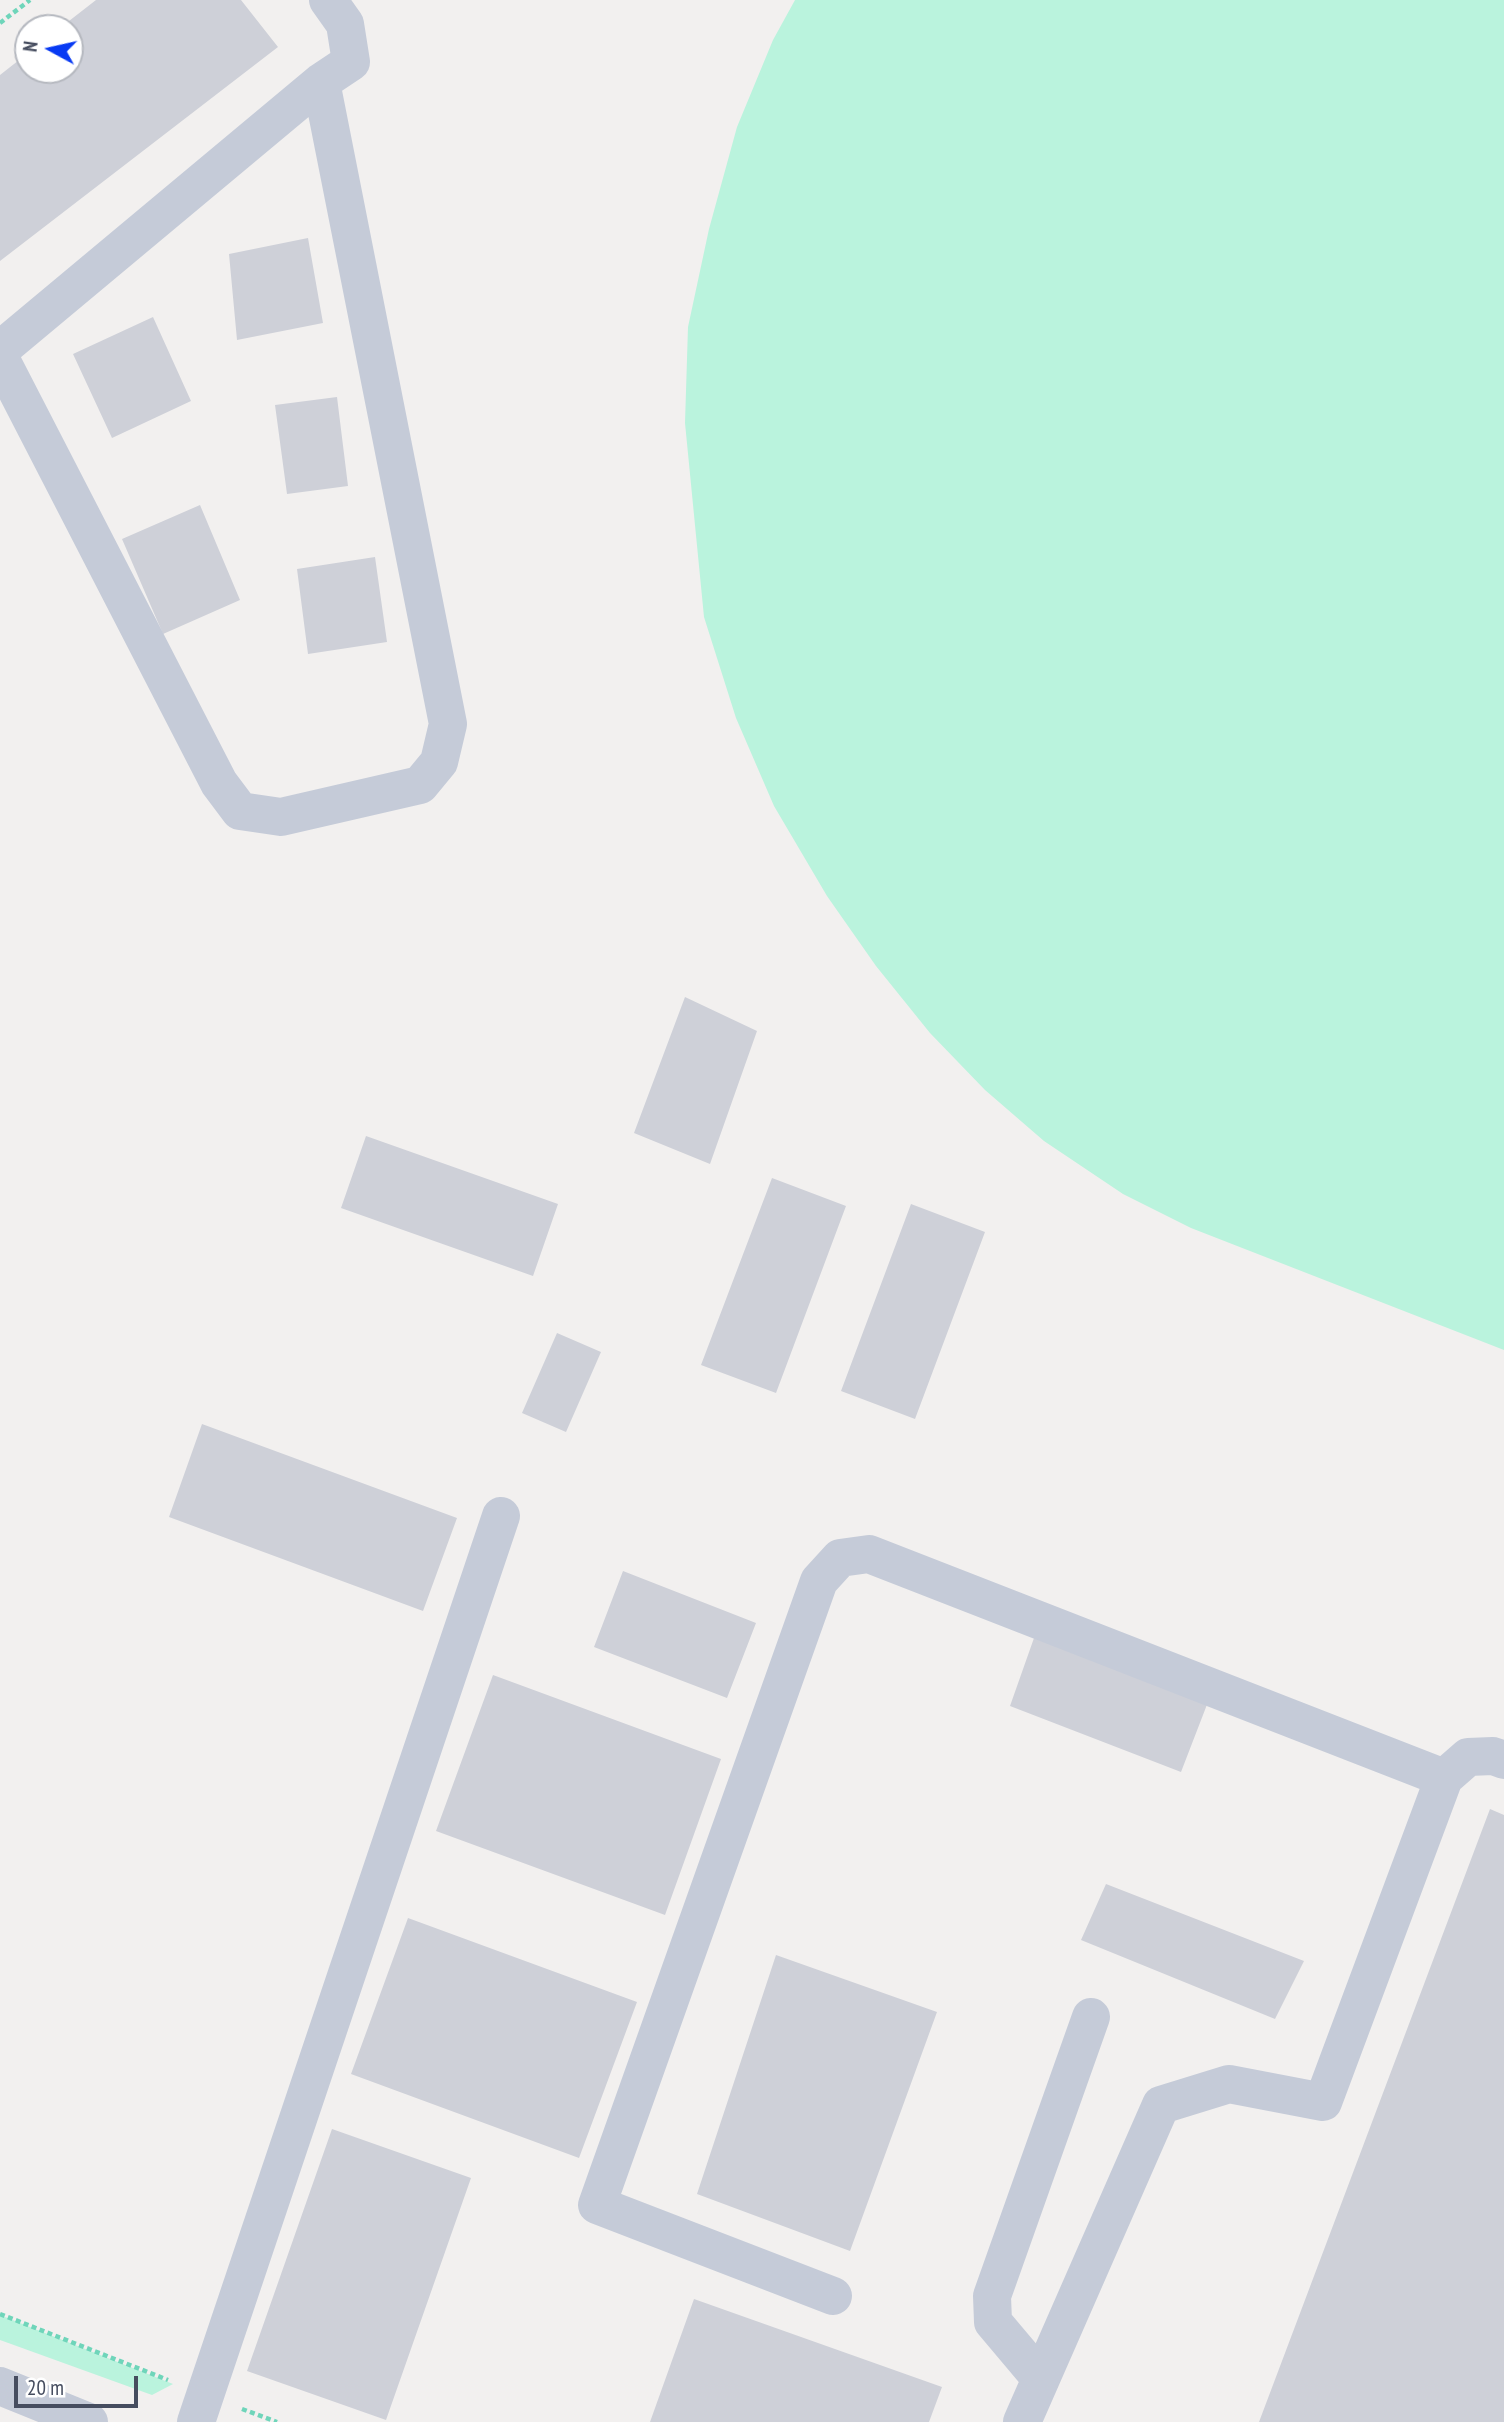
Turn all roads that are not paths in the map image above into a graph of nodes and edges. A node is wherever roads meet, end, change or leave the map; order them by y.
1 (328, 0) edge
2 (321, 82) junction
3 (0, 350) edge
4 (0, 358) edge
5 (501, 1516) dead end
6 (1504, 1760) edge
7 (1444, 1778) junction
8 (1091, 2017) dead end
9 (833, 2296) dead end
10 (1041, 2379) junction
11 (0, 2386) edge
12 (201, 2409) edge
13 (89, 2422) edge
14 (1022, 2422) edge

1 - 2 street
2 - 3 street
2 - 4 street
5 - 12 street
6 - 7 street
7 - 9 street
7 - 10 street
8 - 10 street
10 - 14 street
11 - 13 street

